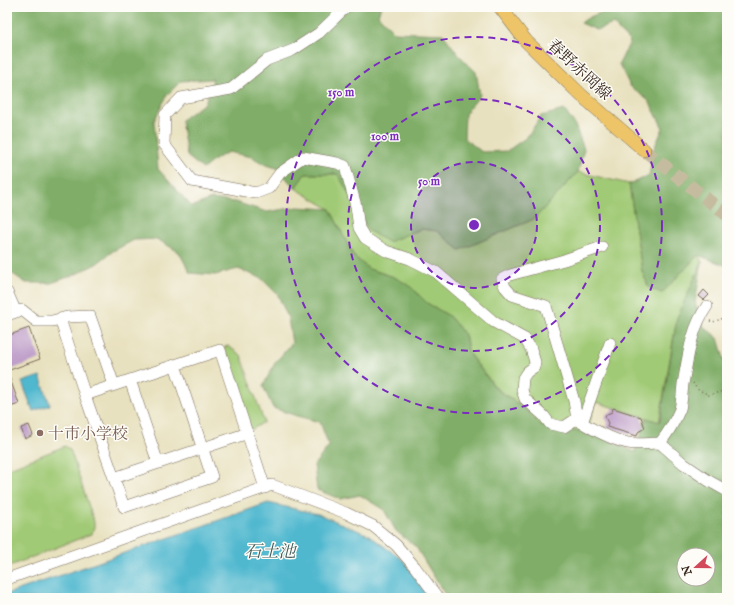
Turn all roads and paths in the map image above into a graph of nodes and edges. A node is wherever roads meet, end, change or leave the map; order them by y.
1 (346, 7) edge
2 (500, 7) edge
3 (644, 150) tunnel mouth
4 (602, 247) dead end
5 (7, 292) edge
6 (707, 306) dead end
7 (11, 314) edge
8 (727, 317) edge
9 (699, 318) junction
10 (60, 319) junction
11 (610, 343) dead end
12 (175, 365) junction
13 (686, 369) junction
14 (130, 380) junction
15 (114, 385) junction
16 (727, 390) edge
17 (85, 395) junction
18 (579, 421) junction
19 (248, 433) junction
20 (660, 443) junction
21 (202, 448) junction
22 (158, 463) junction
23 (114, 478) junction
24 (265, 488) junction
25 (727, 491) edge
26 (7, 579) edge
27 (438, 598) edge

1 - 18 street
2 - 3 main road, 春野赤岡線
4 - 18 street
5 - 7 street
6 - 9 street
7 - 10 street
8 - 9 path
9 - 13 street
10 - 15 street
10 - 17 street
11 - 18 street
12 - 14 street
12 - 19 street
12 - 21 street
13 - 16 path
13 - 20 street
14 - 15 street
14 - 22 street
15 - 17 street
17 - 23 street
18 - 20 street
19 - 21 street
19 - 24 street
20 - 25 street
21 - 22 street
21 - 23 street
22 - 23 street
24 - 26 street
24 - 27 street

